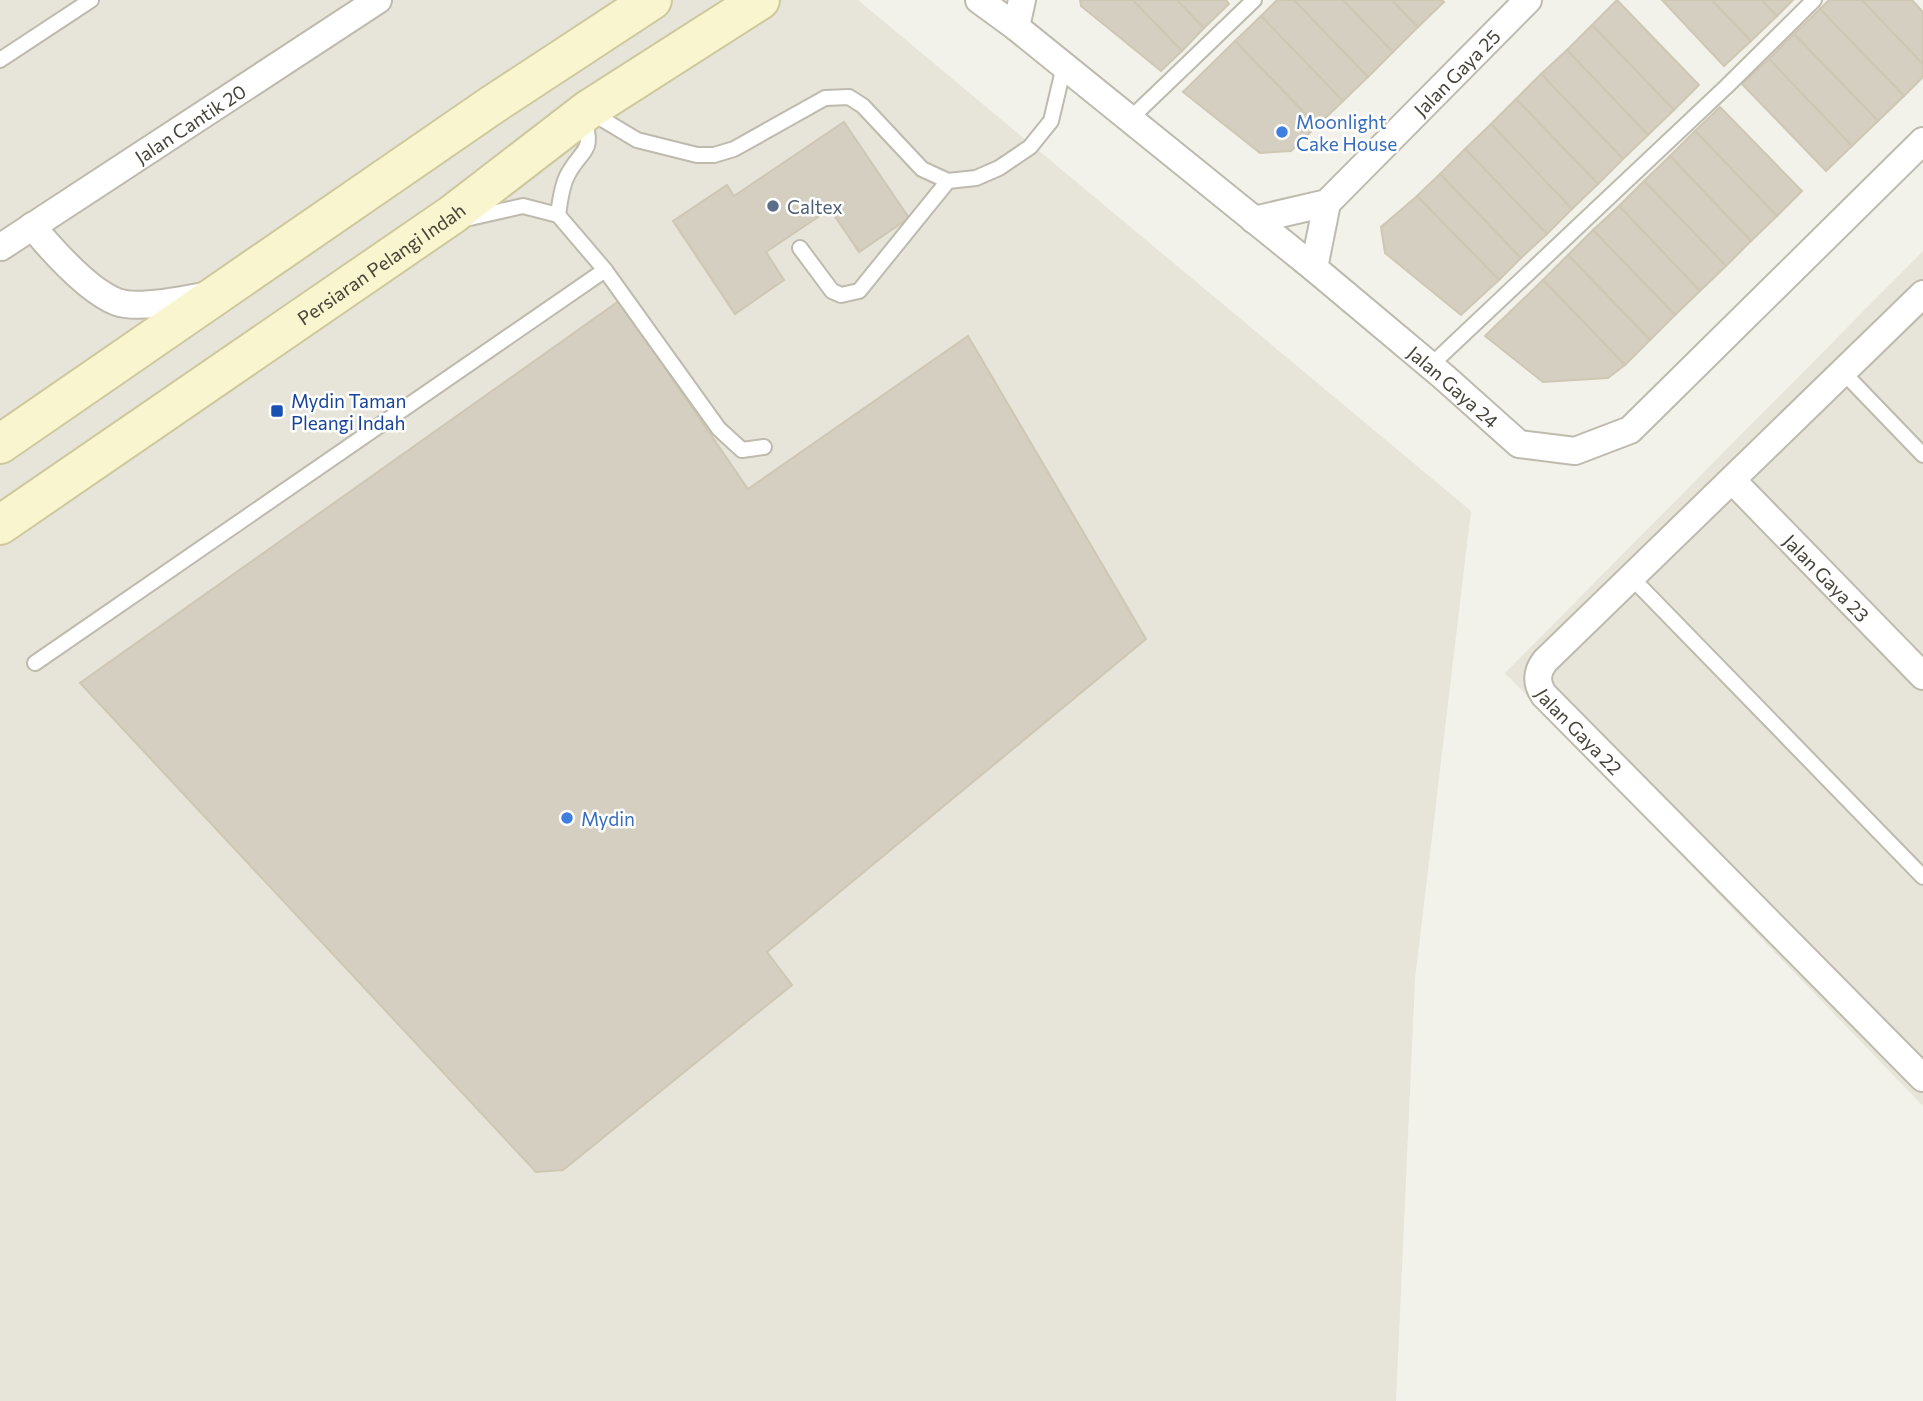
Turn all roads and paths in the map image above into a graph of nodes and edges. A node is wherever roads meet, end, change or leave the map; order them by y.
1 (91, 0) edge
2 (652, 0) edge
3 (760, 0) edge
4 (979, 0) edge
5 (1022, 0) edge
6 (1254, 0) edge
7 (1528, 0) edge
8 (1814, 0) edge
9 (373, 2) edge
10 (1016, 27) junction
11 (0, 60) edge
12 (1064, 66) junction
13 (585, 112) junction
14 (1130, 119) junction
15 (1923, 141) edge
16 (948, 181) junction
17 (1327, 203) junction
18 (453, 214) junction
19 (558, 215) junction
20 (1254, 220) junction
21 (32, 226) junction
22 (0, 246) edge
23 (800, 248) dead end
24 (1314, 268) junction
25 (605, 270) junction
26 (218, 293) junction
27 (1923, 294) edge
28 (1430, 366) junction
29 (1843, 372) junction
30 (0, 444) edge
31 (764, 447) dead end
32 (1923, 455) edge
33 (1732, 480) junction
34 (11, 522) edge
35 (1632, 577) junction
36 (35, 663) dead end
37 (1923, 676) edge
38 (1923, 877) edge
39 (1923, 1078) edge

1 - 11 lane
2 - 26 main road
3 - 13 main road, Persiaran Pelangi Indah
4 - 10 street, Jalan Gaya 24
5 - 10 street
6 - 14 lane
7 - 17 street, Jalan Gaya 25
8 - 28 lane
9 - 21 street, Jalan Cantik 20
10 - 12 street, Jalan Gaya 24
12 - 14 street, Jalan Gaya 24
12 - 16 lane
13 - 16 lane
13 - 18 main road, Persiaran Pelangi Indah
13 - 19 lane
14 - 20 street, Jalan Gaya 24
15 - 28 street, Jalan Gaya 24
16 - 23 lane
17 - 20 street
17 - 24 street
18 - 19 lane
18 - 34 main road, Persiaran Pelangi Indah
19 - 25 lane
20 - 24 street, Jalan Gaya 24
21 - 22 street, Jalan Cantik 20
21 - 26 street
24 - 28 street, Jalan Gaya 24
25 - 31 lane
25 - 36 lane
26 - 30 main road
27 - 29 street, Jalan Gaya 22
29 - 32 lane
29 - 33 street, Jalan Gaya 22
33 - 35 street, Jalan Gaya 22
33 - 37 street, Jalan Gaya 23
35 - 38 lane
35 - 39 street, Jalan Gaya 22

